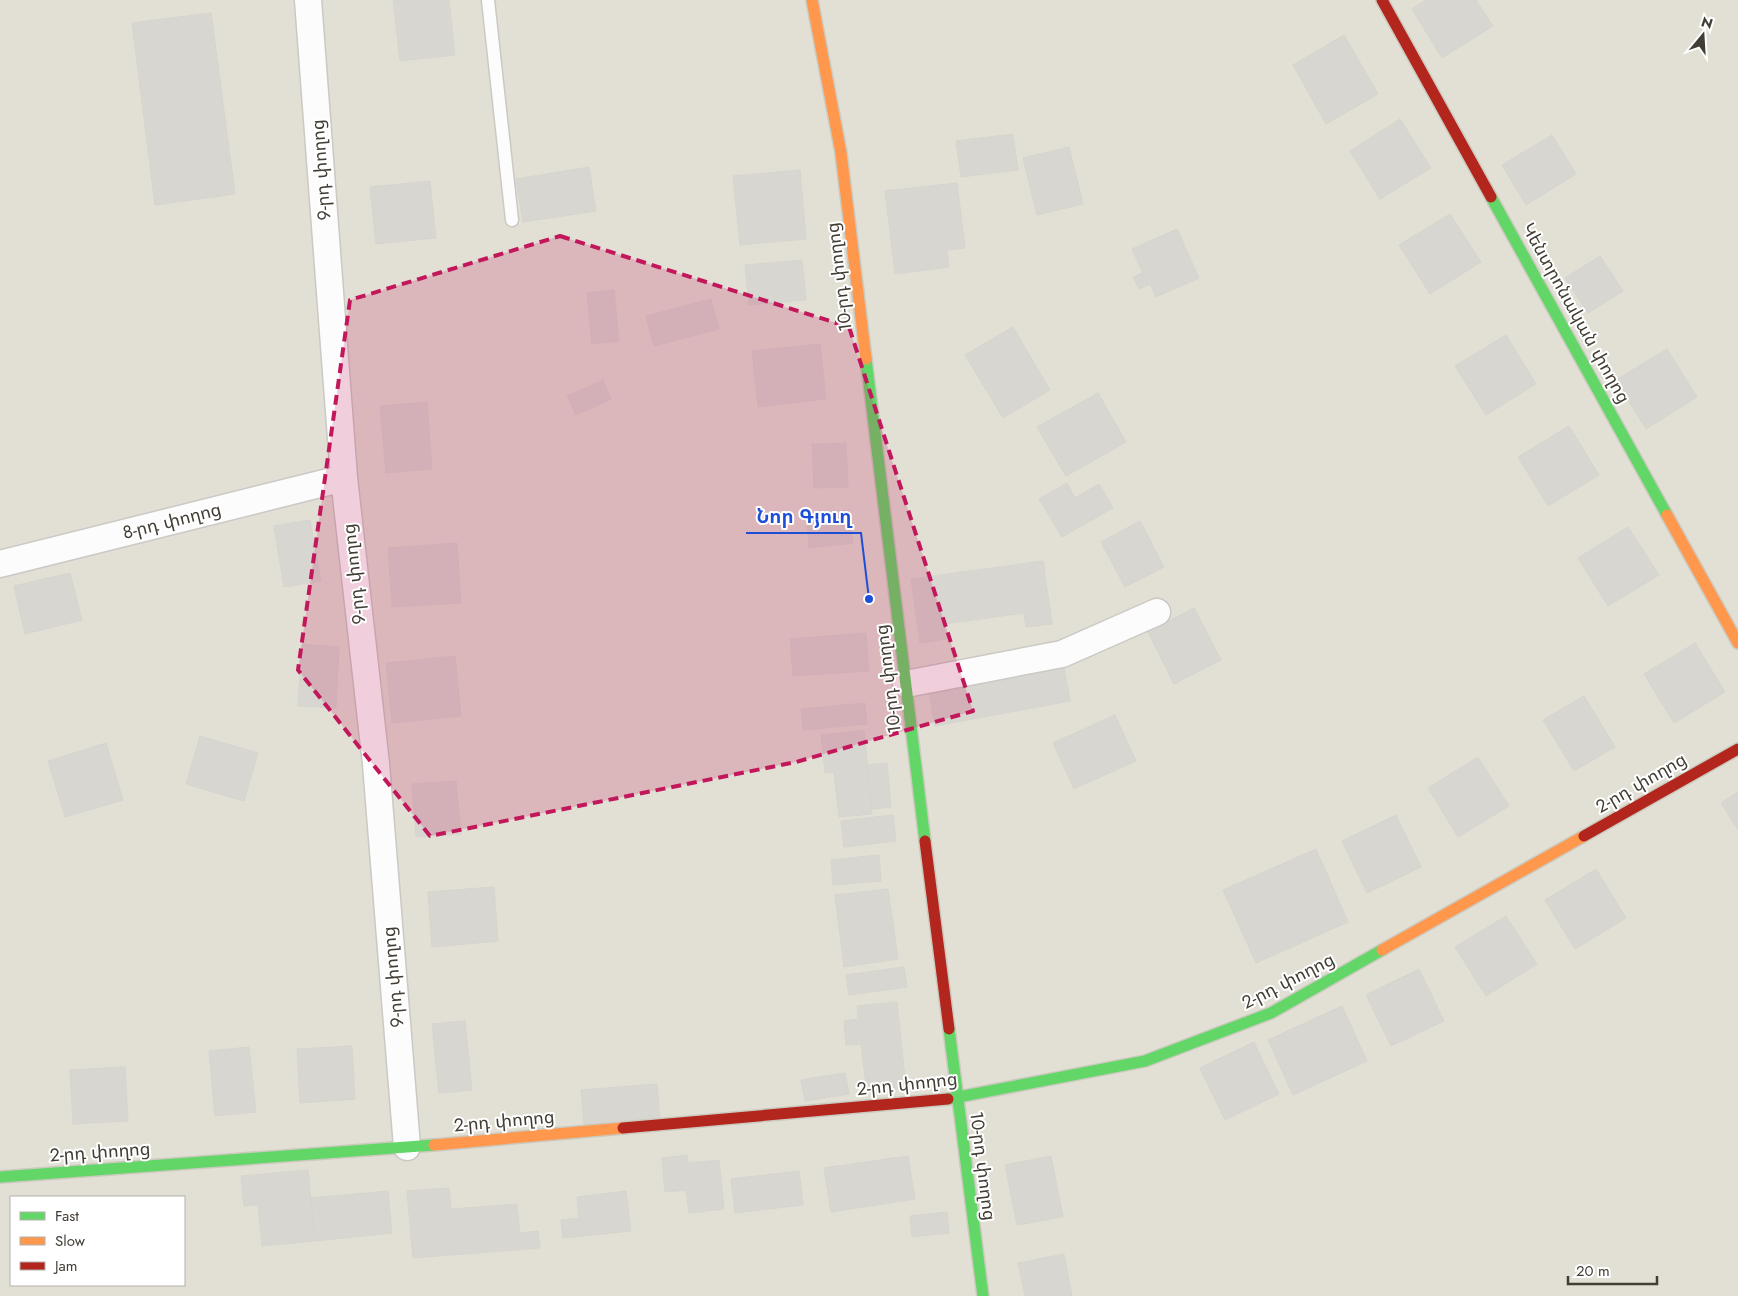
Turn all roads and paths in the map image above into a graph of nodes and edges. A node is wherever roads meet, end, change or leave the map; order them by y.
1 (308, 0) edge
2 (488, 0) edge
3 (812, 0) edge
4 (1382, 0) edge
5 (512, 220) dead end
6 (344, 478) junction
7 (0, 564) edge
8 (1157, 612) dead end
9 (1738, 643) edge
10 (906, 684) junction
11 (1738, 748) edge
12 (957, 1098) junction
13 (407, 1147) junction
14 (0, 1177) edge
15 (983, 1296) edge

1 - 6 street, 9-րդ փողոց
2 - 5 lane
3 - 10 street, 10-րդ փողոց
4 - 9 street, Կենտրոնական փողոց
6 - 7 street, 8-րդ փողոց
6 - 13 street, 9-րդ փողոց
8 - 10 street
10 - 12 street, 10-րդ փողոց
11 - 12 street, 2-րդ փողոց
12 - 13 street, 2-րդ փողոց
12 - 15 street, 10-րդ փողոց
13 - 14 street, 2-րդ փողոց

